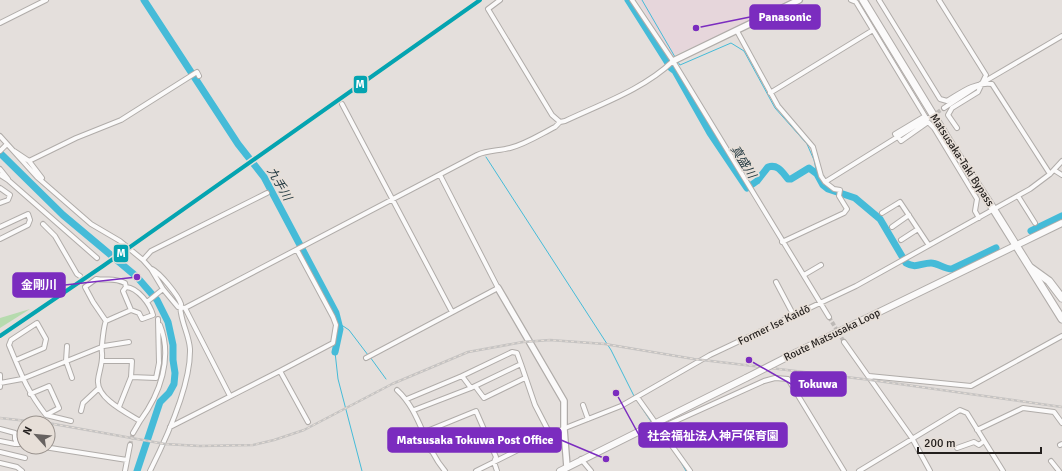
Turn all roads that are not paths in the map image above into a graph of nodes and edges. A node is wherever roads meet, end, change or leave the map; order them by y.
1 (46, 0) edge
2 (500, 0) edge
3 (632, 0) edge
4 (799, 0) edge
5 (851, 0) edge
6 (862, 0) edge
7 (879, 0) edge
8 (939, 0) edge
9 (0, 23) edge
10 (873, 30) junction
11 (737, 31) junction
12 (1062, 36) edge
13 (675, 60) junction
14 (200, 76) dead end
15 (982, 83) junction
16 (770, 93) junction
17 (342, 104) dead end
18 (944, 108) tunnel mouth
19 (928, 118) tunnel mouth
20 (560, 122) junction
21 (958, 128) dead end
22 (0, 136) edge
23 (898, 137) junction
24 (7, 144) junction
25 (13, 150) junction
26 (0, 151) edge
27 (29, 161) junction
28 (1062, 161) edge
29 (0, 169) edge
30 (1054, 170) junction
31 (1050, 174) junction
32 (440, 175) junction
33 (1062, 175) edge
34 (0, 176) edge
35 (8, 180) junction
36 (825, 182) junction
37 (44, 183) junction
38 (0, 188) edge
39 (267, 193) dead end
40 (1018, 196) junction
41 (392, 200) junction
42 (0, 203) edge
43 (994, 210) junction
44 (882, 214) dead end
45 (909, 215) junction
46 (980, 218) junction
47 (1035, 223) dead end
48 (1062, 223) edge
49 (43, 224) dead end
50 (892, 226) dead end
51 (0, 227) edge
52 (918, 229) junction
53 (0, 239) edge
54 (901, 240) dead end
55 (782, 242) junction
56 (928, 244) junction
57 (1016, 245) junction
58 (297, 250) junction
59 (97, 258) dead end
60 (143, 260) junction
61 (821, 265) dead end
62 (1031, 268) junction
63 (151, 269) junction
64 (804, 275) junction
65 (80, 276) tunnel mouth
66 (776, 282) dead end
67 (126, 287) junction
68 (498, 288) junction
69 (161, 290) junction
70 (1062, 298) edge
71 (147, 302) junction
72 (821, 302) junction
73 (183, 308) junction
74 (131, 310) junction
75 (452, 312) junction
76 (153, 315) junction
77 (794, 316) junction
78 (829, 317) tunnel mouth
79 (158, 319) junction
80 (1062, 319) edge
81 (106, 321) junction
82 (1062, 336) edge
83 (129, 342) dead end
84 (844, 342) tunnel mouth
85 (67, 346) dead end
86 (100, 348) junction
87 (366, 358) dead end
88 (16, 360) junction
89 (66, 361) junction
90 (102, 361) junction
91 (520, 364) junction
92 (280, 370) junction
93 (0, 375) edge
94 (462, 376) junction
95 (869, 376) junction
96 (72, 378) dead end
97 (131, 378) junction
98 (525, 378) junction
99 (22, 379) junction
100 (0, 385) edge
101 (475, 386) junction
102 (470, 388) junction
103 (98, 389) junction
104 (397, 390) dead end
105 (30, 394) junction
106 (230, 396) junction
107 (637, 397) junction
108 (407, 399) junction
109 (583, 405) dead end
110 (119, 407) junction
111 (414, 410) junction
112 (81, 411) dead end
113 (45, 415) edge
114 (48, 415) edge
115 (56, 418) edge
116 (588, 419) junction
117 (71, 421) dead end
118 (140, 422) junction
119 (308, 422) dead end
120 (656, 423) junction
121 (1062, 423) edge
122 (169, 427) junction
123 (660, 428) junction
124 (0, 429) edge
125 (564, 429) junction
126 (978, 430) junction
127 (484, 431) junction
128 (133, 433) tunnel mouth
129 (550, 434) junction
130 (423, 435) junction
131 (912, 438) junction
132 (0, 441) edge
133 (16, 441) edge
134 (984, 441) junction
135 (16, 444) edge
136 (130, 445) tunnel mouth
137 (957, 448) dead end
138 (56, 449) edge
139 (431, 451) junction
140 (0, 452) edge
141 (25, 458) dead end
142 (581, 459) junction
143 (127, 460) junction
144 (1051, 461) dead end
145 (494, 462) junction
146 (0, 463) edge
147 (14, 469) edge
148 (568, 469) edge
149 (22, 471) edge
150 (125, 471) edge
151 (150, 471) edge
152 (445, 471) edge
153 (476, 471) edge
154 (497, 471) edge
155 (560, 471) edge
156 (591, 471) edge
157 (690, 471) edge
158 (844, 471) edge
159 (859, 471) edge
160 (930, 471) edge
161 (1003, 471) edge
162 (1059, 471) edge

1 - 9 street
2 - 20 street
3 - 13 street
4 - 11 street
5 - 10 street
6 - 43 main road, Matsusaka-Taki Bypass
7 - 15 street
8 - 15 street
10 - 16 street
10 - 23 street
11 - 13 street
11 - 16 street
12 - 15 street
13 - 20 street
13 - 55 street
14 - 27 street
15 - 18 street
15 - 21 street
15 - 31 street
16 - 36 street
17 - 41 street
19 - 23 street
20 - 32 street
22 - 24 street
23 - 36 street
23 - 46 street
24 - 25 street
24 - 26 street
25 - 27 street
25 - 37 street
27 - 37 street
28 - 30 street, Former Ise Kaidō
29 - 35 street
30 - 31 street, Former Ise Kaidō
30 - 33 street
31 - 40 street, Former Ise Kaidō
32 - 41 street
32 - 68 street
34 - 35 street
35 - 59 street
36 - 55 street
37 - 60 street
38 - 42 street
39 - 60 street
40 - 43 street, Former Ise Kaidō
40 - 47 street
41 - 58 street
41 - 75 street
43 - 46 street, Former Ise Kaidō
43 - 57 main road, Matsusaka-Taki Bypass
44 - 45 street
45 - 50 street
45 - 52 street
46 - 56 street, Former Ise Kaidō
48 - 57 main road, Route Matsusaka Loop
49 - 65 street
51 - 53 street
52 - 54 street
52 - 56 street
55 - 64 street
56 - 72 street, Former Ise Kaidō
57 - 62 main road, Matsusaka-Taki Bypass
57 - 120 main road, Route Matsusaka Loop, bridge
58 - 73 street
58 - 92 street
60 - 63 street
61 - 64 street
62 - 70 main road
62 - 80 main road, Matsusaka-Taki Bypass
63 - 69 street
63 - 73 street
64 - 72 street
66 - 77 street
67 - 71 street
67 - 74 street
67 - 81 street
68 - 75 street
68 - 125 street
69 - 71 street
69 - 73 street
71 - 76 street
72 - 77 street, Former Ise Kaidō
72 - 78 street
73 - 106 street
73 - 122 street
74 - 76 street
74 - 81 street
75 - 87 street
76 - 79 street
77 - 107 street, Former Ise Kaidō
79 - 97 street
79 - 118 street
81 - 86 street
82 - 95 street
83 - 86 street
84 - 95 street
85 - 89 street
86 - 89 street
86 - 90 street
88 - 88 street
88 - 99 street
89 - 96 street
89 - 99 street
90 - 97 street
90 - 103 street
91 - 94 street
91 - 98 street
91 - 101 street
92 - 106 street
92 - 119 street
93 - 100 street
94 - 102 street
94 - 108 street
95 - 131 street
97 - 110 street
98 - 101 street
98 - 129 street
99 - 100 street
99 - 105 street
101 - 102 street
102 - 111 street
103 - 110 street
103 - 112 street
104 - 108 street
105 - 113 street
105 - 114 street
106 - 122 street
107 - 116 street, Former Ise Kaidō
107 - 120 street
108 - 111 street
109 - 116 street
110 - 118 street
111 - 130 street
115 - 117 street
116 - 125 street, Former Ise Kaidō
118 - 128 street
120 - 123 street
120 - 142 main road, Route Matsusaka Loop
121 - 126 street
122 - 151 street
123 - 157 street
123 - 158 street
124 - 133 street
125 - 129 street, Former Ise Kaidō
125 - 148 street
126 - 131 street
126 - 134 street
127 - 130 street
127 - 139 street
127 - 145 street
129 - 145 street, Former Ise Kaidō
130 - 139 street
131 - 159 street
131 - 160 street
132 - 135 street
134 - 137 street
134 - 161 street
136 - 143 street
138 - 143 street
139 - 152 street
140 - 141 street
142 - 148 main road, Route Matsusaka Loop
142 - 156 street
143 - 150 street
144 - 162 street
145 - 153 street, Former Ise Kaidō
145 - 154 street
146 - 147 street
147 - 149 street
148 - 155 main road, Route Matsusaka Loop

